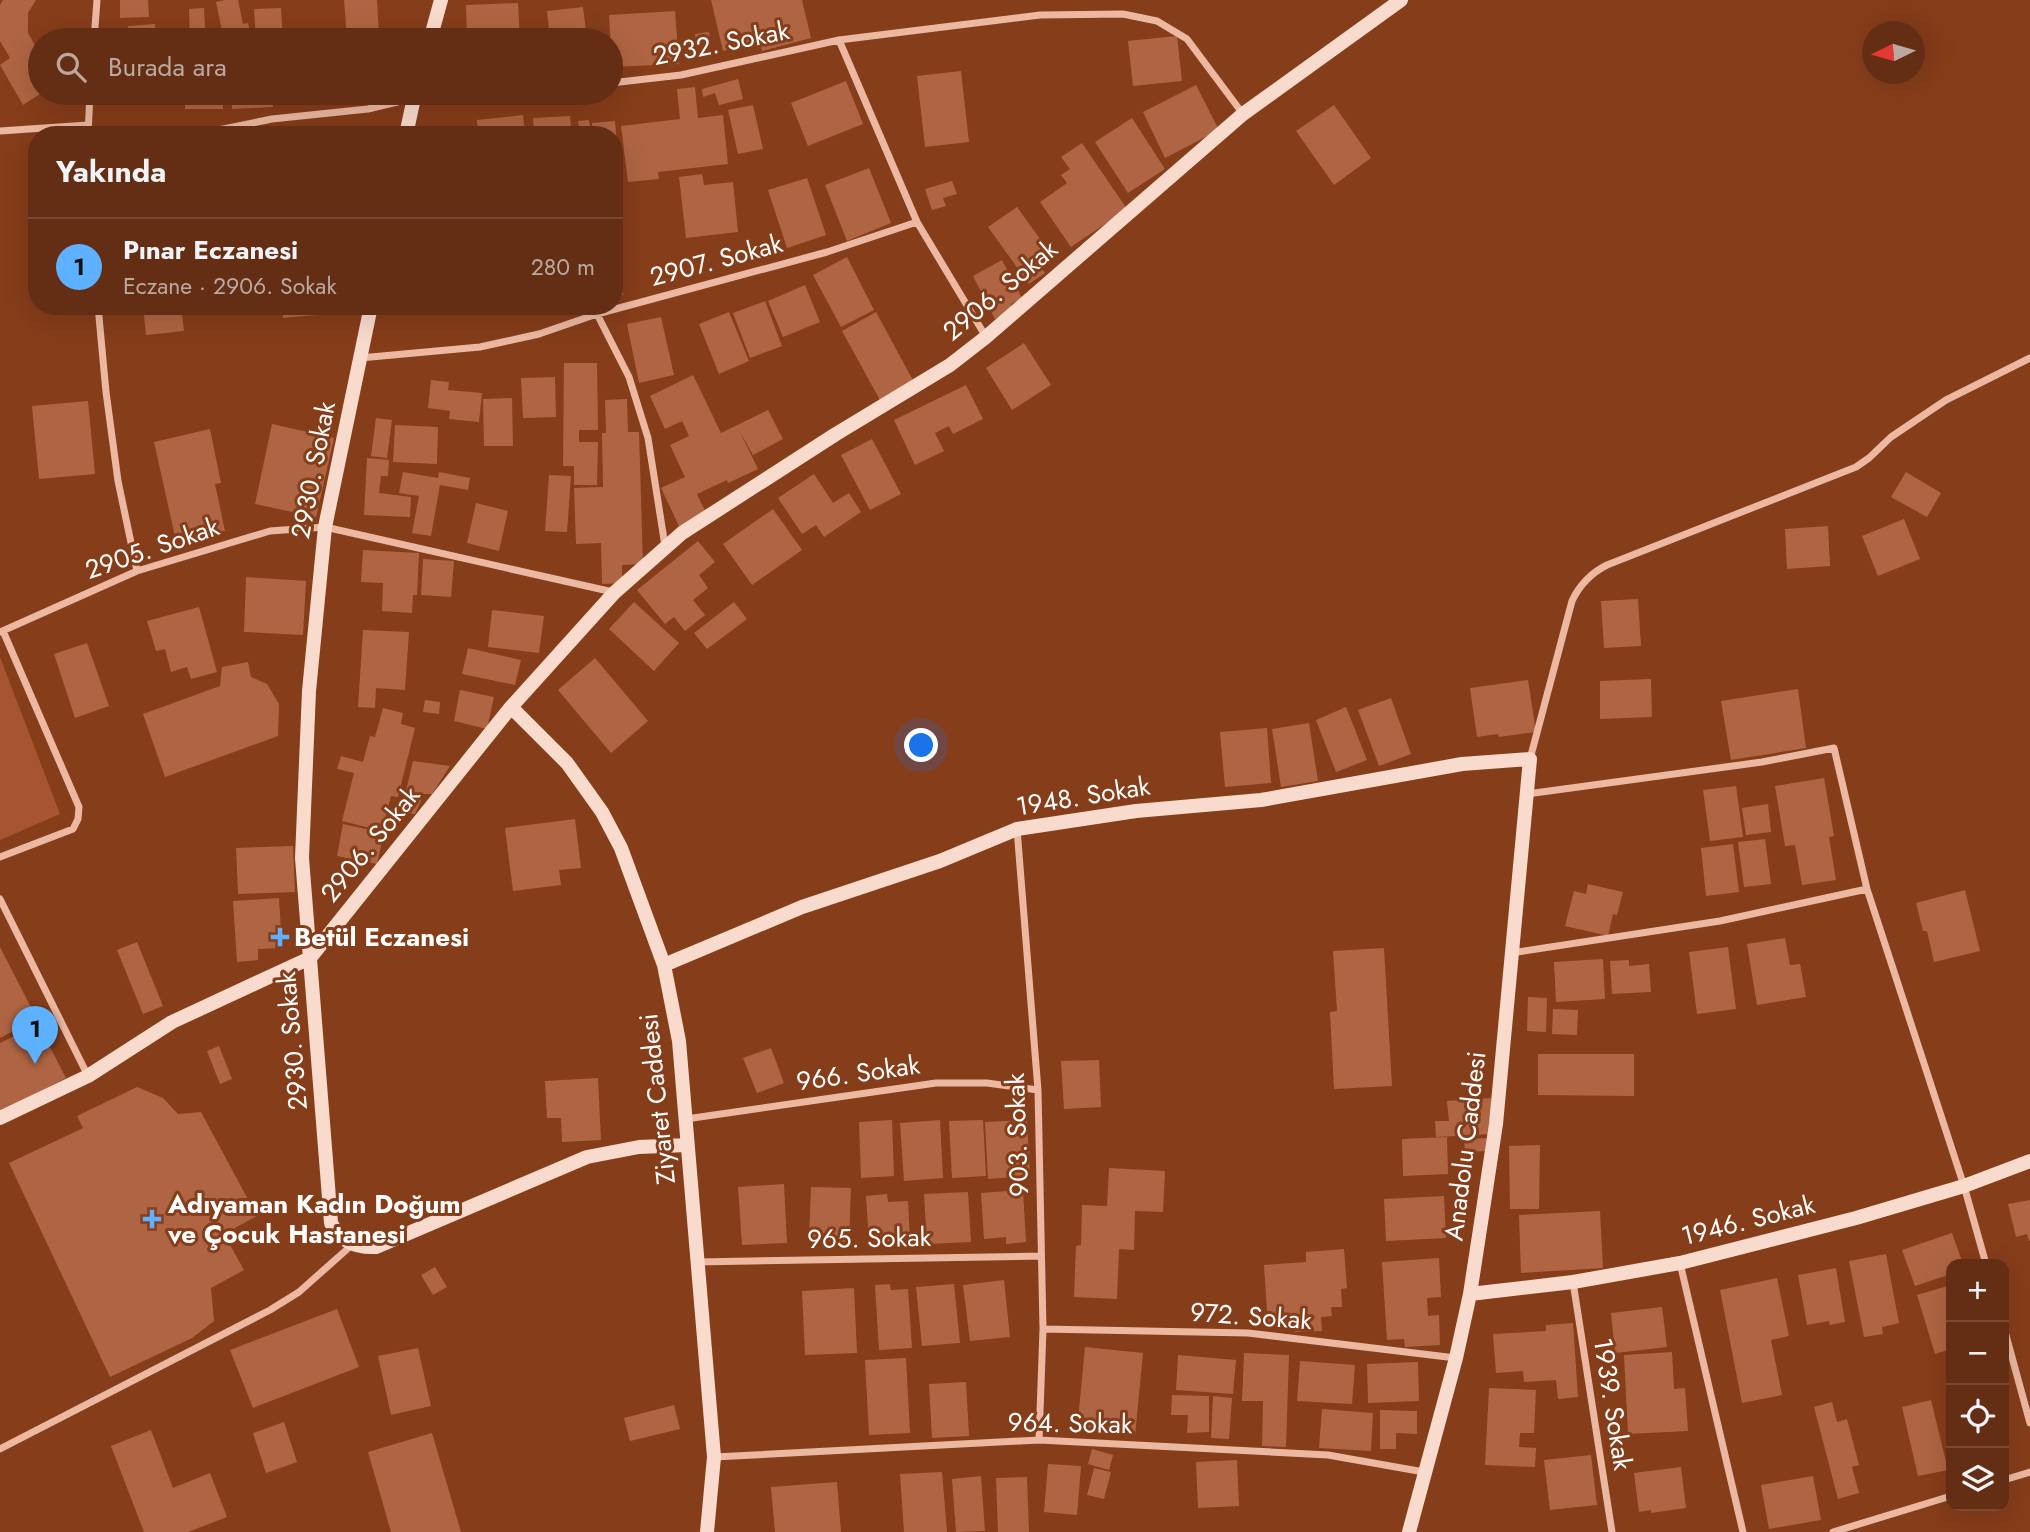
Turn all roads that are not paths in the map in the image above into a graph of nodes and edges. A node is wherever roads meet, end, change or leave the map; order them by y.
1 (97, 0) edge
2 (441, 0) edge
3 (1401, 0) edge
4 (95, 28) edge
5 (433, 28) edge
6 (839, 40) junction
7 (623, 82) edge
8 (89, 105) edge
9 (381, 105) edge
10 (413, 105) edge
11 (1243, 114) junction
12 (88, 125) joint
13 (73, 126) edge
14 (238, 126) edge
15 (408, 126) edge
16 (28, 129) edge
17 (0, 131) edge
18 (917, 222) junction
19 (623, 307) edge
20 (99, 315) edge
21 (368, 315) edge
22 (594, 315) edge
23 (598, 315) edge
24 (986, 337) junction
25 (2030, 358) edge
26 (360, 359) junction
27 (325, 527) junction
28 (666, 547) junction
29 (137, 571) junction
30 (614, 593) junction
31 (1, 631) edge
32 (511, 707) junction
33 (1530, 759) junction
34 (1527, 794) junction
35 (1017, 829) junction
36 (0, 857) edge
37 (1867, 889) junction
38 (0, 899) edge
39 (1511, 953) junction
40 (310, 958) junction
41 (664, 965) junction
42 (88, 1076) junction
43 (1038, 1090) junction
44 (0, 1118) edge
45 (686, 1119) junction
46 (687, 1145) junction
47 (2030, 1161) edge
48 (1964, 1186) junction
49 (353, 1244) junction
50 (1041, 1256) junction
51 (1985, 1259) edge
52 (697, 1262) junction
53 (1680, 1264) junction
54 (1573, 1282) junction
55 (1470, 1294) junction
56 (1043, 1329) junction
57 (2009, 1346) edge
58 (1456, 1358) junction
59 (2030, 1423) edge
60 (1039, 1440) junction
61 (0, 1449) edge
62 (714, 1457) junction
63 (1424, 1472) junction
64 (2030, 1472) edge
65 (2009, 1478) edge
66 (1946, 1498) edge
67 (707, 1532) edge
68 (1409, 1532) edge
69 (1612, 1532) edge
70 (1744, 1532) edge
71 (1833, 1532) edge

1 - 4 street
2 - 5 street
3 - 11 street, 2906. Sokak
6 - 7 street, 2932. Sokak
6 - 11 street, 2932. Sokak
6 - 18 street
8 - 12 street
9 - 14 street
10 - 15 street
11 - 24 street, 2906. Sokak
12 - 13 street
16 - 17 street
18 - 19 street, 2907. Sokak
18 - 24 street
20 - 29 street
21 - 26 street, 2930. Sokak
22 - 26 street, 2907. Sokak
23 - 28 street
24 - 28 street, 2906. Sokak
25 - 33 street
26 - 27 street, 2930. Sokak
27 - 29 street, 2905. Sokak
27 - 30 street
27 - 40 street, 2930. Sokak
28 - 30 street, 2906. Sokak
29 - 31 street, 2905. Sokak
30 - 32 street, 2906. Sokak
31 - 36 street
32 - 40 street, 2906. Sokak
32 - 41 street, Ziyaret Caddesi
33 - 34 street, Anadolu Caddesi
33 - 35 street, 1948. Sokak
34 - 37 street
34 - 39 street, Anadolu Caddesi
35 - 41 street, 1948. Sokak
35 - 43 street, 903. Sokak
37 - 39 street
37 - 48 street
38 - 42 street
39 - 55 street, Anadolu Caddesi
40 - 42 street, 2906. Sokak
40 - 49 street, 2930. Sokak
41 - 45 street, Ziyaret Caddesi
42 - 44 street, 2906. Sokak
43 - 45 street, 966. Sokak
43 - 50 street, 903. Sokak
45 - 46 street, Ziyaret Caddesi
46 - 49 street
46 - 52 street, Ziyaret Caddesi
47 - 48 street, 1946. Sokak
48 - 51 street
48 - 53 street, 1946. Sokak
49 - 61 street
50 - 52 street, 965. Sokak
50 - 56 street, 903. Sokak
52 - 62 street, Ziyaret Caddesi
53 - 54 street, 1946. Sokak
53 - 70 street
54 - 55 street, 1946. Sokak
54 - 69 street, 1939. Sokak
55 - 58 street, Anadolu Caddesi
56 - 58 street, 972. Sokak
56 - 60 street, 903. Sokak
57 - 59 street
58 - 63 street, Anadolu Caddesi
60 - 62 street, 964. Sokak
60 - 63 street, 964. Sokak
62 - 67 street, Ziyaret Caddesi
63 - 68 street, Anadolu Caddesi
64 - 65 street
66 - 71 street

